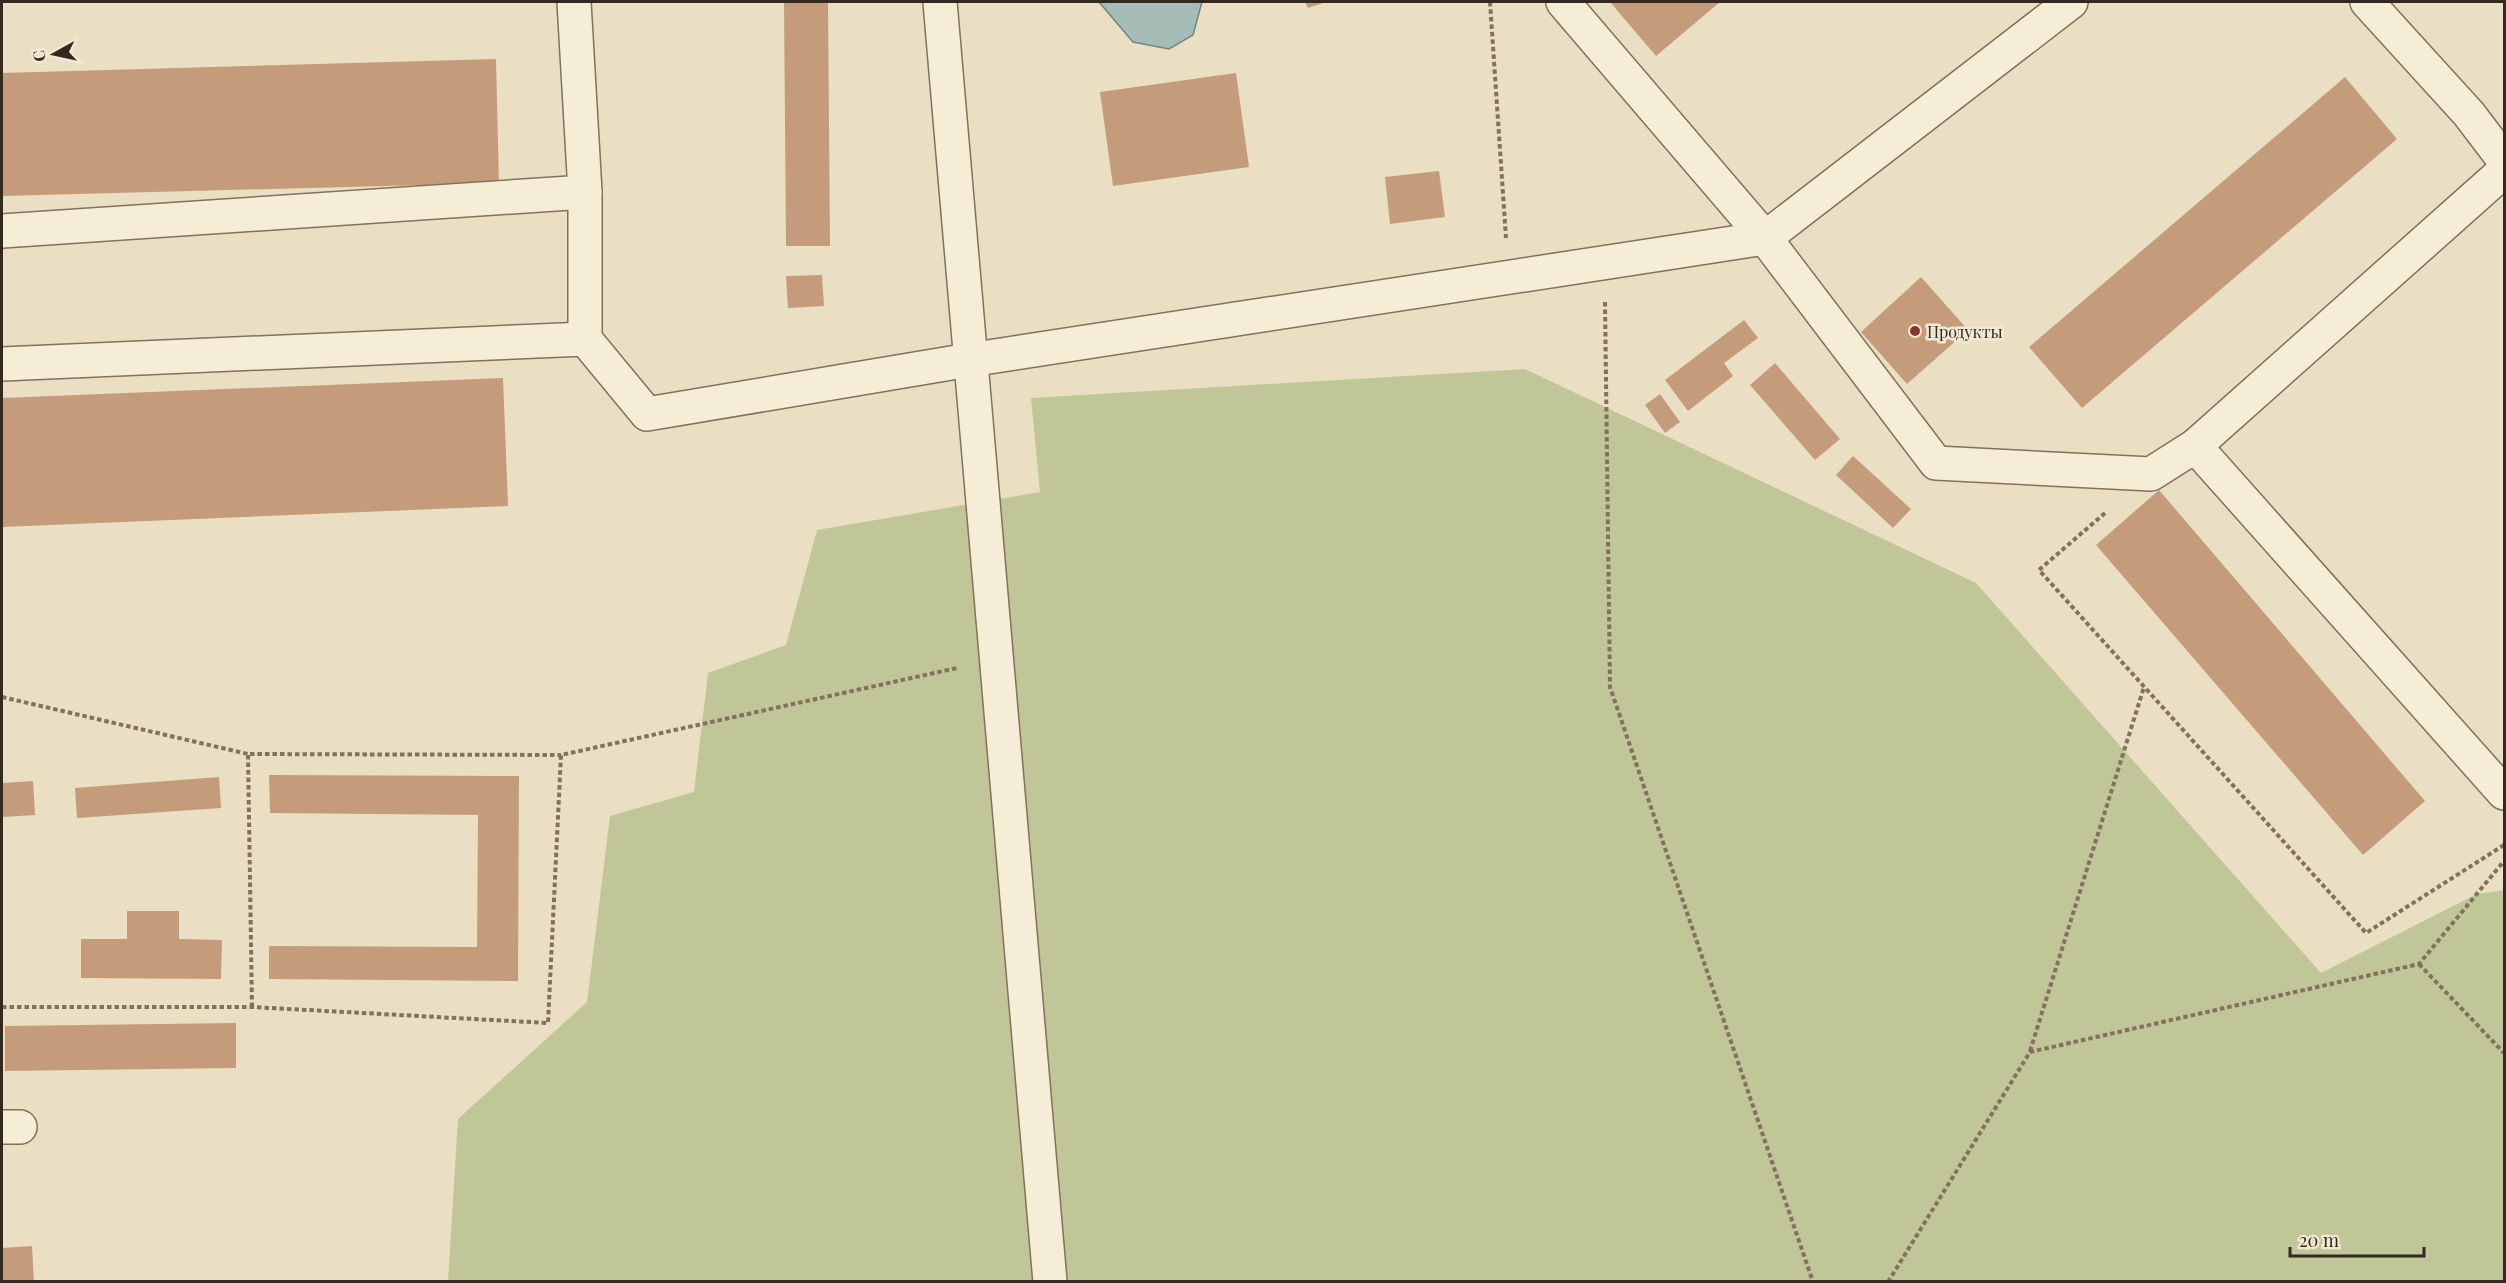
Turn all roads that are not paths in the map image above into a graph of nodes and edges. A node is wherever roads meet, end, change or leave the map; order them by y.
1 (574, 2) edge
2 (940, 2) edge
3 (1563, 2) edge
4 (2071, 2) edge
5 (2367, 2) edge
6 (2505, 160) edge
7 (2505, 171) edge
8 (585, 192) junction
9 (2, 231) edge
10 (1765, 238) junction
11 (585, 339) junction
12 (969, 360) junction
13 (2, 364) edge
14 (2195, 446) junction
15 (2505, 793) edge
16 (1050, 1281) edge

1 - 8 street
2 - 12 street
3 - 10 street
4 - 10 street
5 - 6 street
7 - 14 street
8 - 9 street
8 - 11 street
10 - 12 street
10 - 14 street
11 - 12 street
11 - 13 street
12 - 16 street
14 - 15 street

